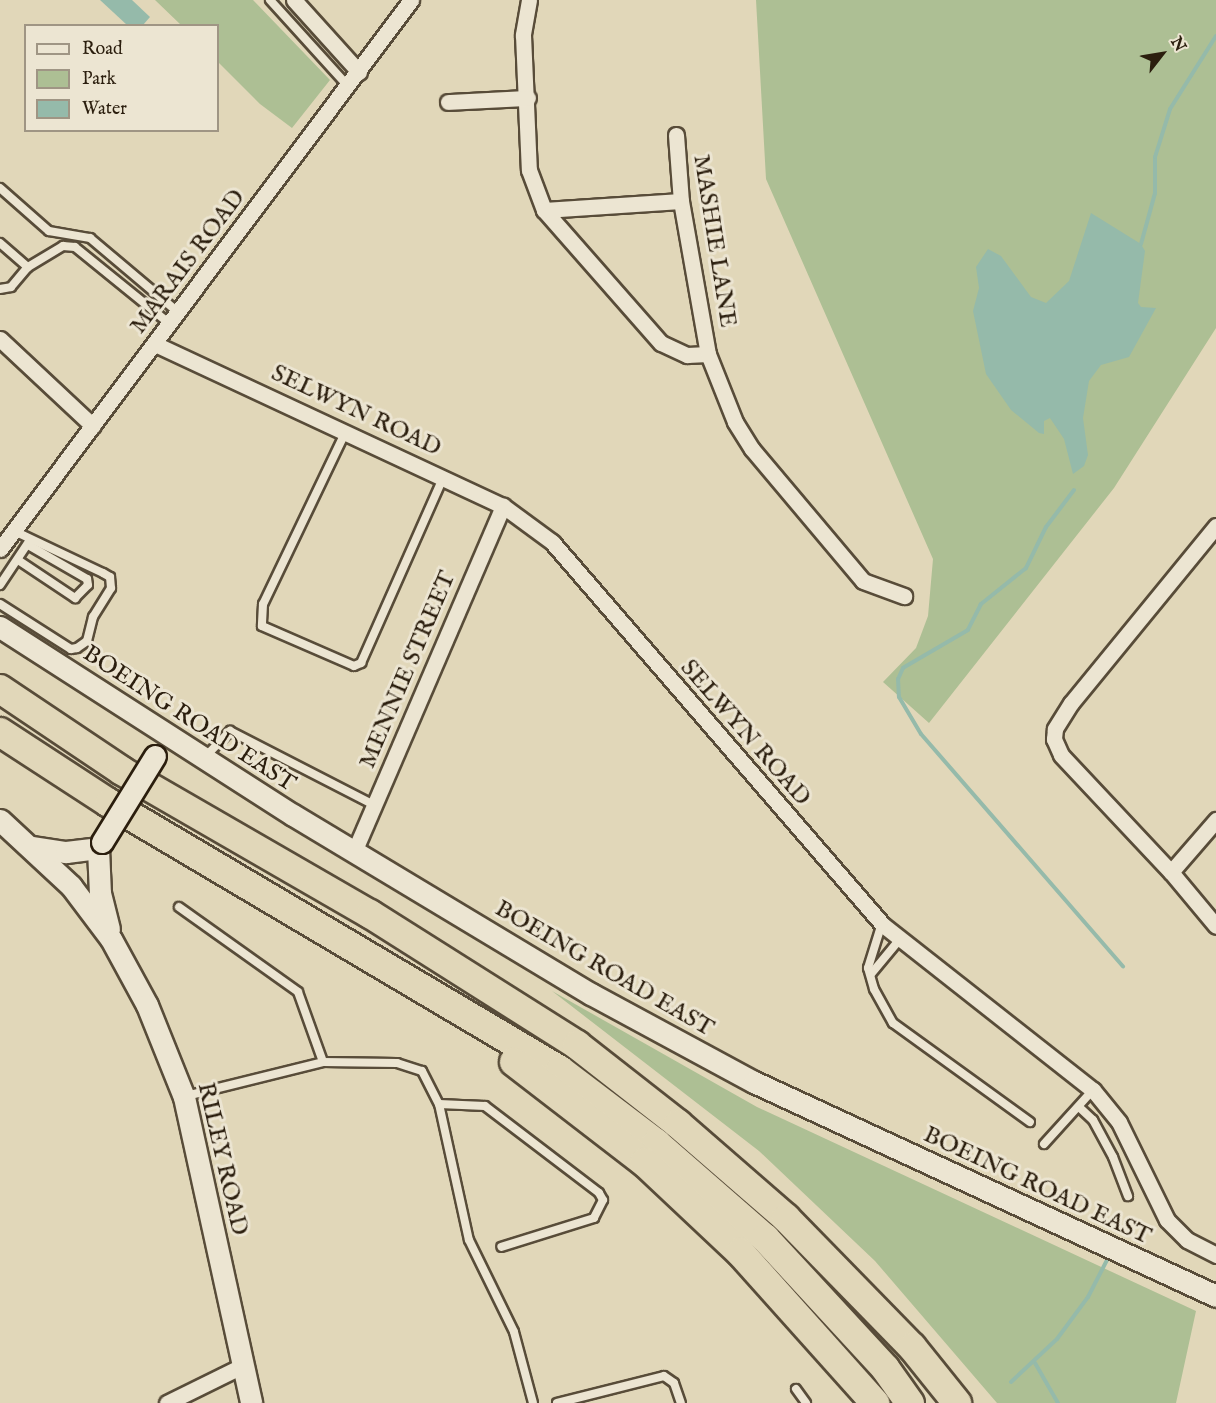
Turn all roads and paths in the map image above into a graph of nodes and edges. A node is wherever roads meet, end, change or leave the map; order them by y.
1 (270, 0) edge
2 (294, 0) edge
3 (411, 0) edge
4 (529, 0) edge
5 (359, 72) junction
6 (348, 86) junction
7 (528, 98) junction
8 (448, 102) dead end
9 (676, 135) dead end
10 (0, 188) edge
11 (681, 201) junction
12 (544, 210) junction
13 (0, 243) edge
14 (28, 267) junction
15 (0, 289) edge
16 (174, 318) junction
17 (0, 339) edge
18 (155, 344) junction
19 (708, 354) junction
20 (93, 426) junction
21 (346, 430) junction
22 (444, 477) junction
23 (503, 506) junction
24 (1216, 526) edge
25 (14, 531) junction
26 (29, 542) junction
27 (0, 549) edge
28 (18, 560) junction
29 (0, 585) edge
30 (904, 596) dead end
31 (0, 604) edge
32 (0, 627) edge
33 (0, 689) edge
34 (147, 724) junction
35 (0, 732) edge
36 (156, 754) junction
37 (204, 759) junction
38 (250, 787) junction
39 (374, 805) junction
40 (1216, 820) edge
41 (3, 825) edge
42 (100, 845) junction
43 (33, 847) junction
44 (354, 852) junction
45 (1171, 872) junction
46 (179, 906) dead end
47 (882, 923) junction
48 (1216, 926) edge
49 (111, 939) junction
50 (900, 939) junction
51 (350, 945) junction
52 (872, 974) junction
53 (323, 1062) junction
54 (1093, 1090) junction
55 (184, 1097) junction
56 (439, 1104) junction
57 (1079, 1107) junction
58 (1030, 1122) dead end
59 (1044, 1144) dead end
60 (1128, 1196) dead end
61 (501, 1246) dead end
62 (1216, 1255) edge
63 (1216, 1296) edge
64 (242, 1366) junction
65 (796, 1389) dead end
66 (167, 1403) edge
67 (251, 1403) edge
68 (533, 1403) edge
69 (557, 1403) edge
70 (681, 1403) edge
71 (806, 1403) edge
72 (875, 1403) edge
73 (910, 1403) edge
74 (957, 1403) edge

1 - 6 lane
2 - 5 street
3 - 5 street, MARAIS ROAD
4 - 7 street
5 - 6 street, MARAIS ROAD
6 - 16 street, MARAIS ROAD
7 - 8 street
7 - 12 street
9 - 11 street, MASHIE LANE
10 - 16 lane
11 - 12 street
11 - 19 street, MASHIE LANE
12 - 19 street
13 - 14 lane
14 - 15 lane
14 - 16 lane
16 - 18 street, MARAIS ROAD
17 - 20 street
18 - 20 street, MARAIS ROAD
18 - 21 street, SELWYN ROAD
19 - 30 street, MASHIE LANE
20 - 25 street, MARAIS ROAD
21 - 22 street, SELWYN ROAD
21 - 22 lane
22 - 23 street, SELWYN ROAD
23 - 39 street, MENNIE STREET
23 - 47 street, SELWYN ROAD
24 - 45 street
25 - 26 lane
25 - 27 street, MARAIS ROAD
26 - 28 lane
26 - 28 lane
26 - 31 lane
28 - 29 lane
32 - 34 main road, BOEING ROAD EAST
33 - 74 highway
34 - 36 main road
34 - 37 main road, BOEING ROAD EAST
35 - 51 highway
36 - 38 main road
36 - 42 main road, bridge
37 - 38 main road, BOEING ROAD EAST
37 - 39 lane
38 - 44 main road, BOEING ROAD EAST
39 - 44 street, MENNIE STREET
40 - 45 street
41 - 43 main road
42 - 43 main road
42 - 49 main road
43 - 49 main road
44 - 63 main road, BOEING ROAD EAST
45 - 48 street
46 - 53 lane
47 - 50 street, SELWYN ROAD
47 - 52 lane
49 - 55 main road, RILEY ROAD
50 - 52 lane
50 - 54 street, SELWYN ROAD
51 - 72 highway
51 - 73 highway
52 - 58 lane
53 - 55 lane
53 - 56 lane
54 - 57 lane
54 - 62 street, SELWYN ROAD
55 - 64 main road, RILEY ROAD
56 - 61 lane
56 - 68 lane
57 - 59 lane
57 - 60 lane
64 - 66 street
64 - 67 main road, RILEY ROAD
65 - 71 lane
69 - 70 lane

